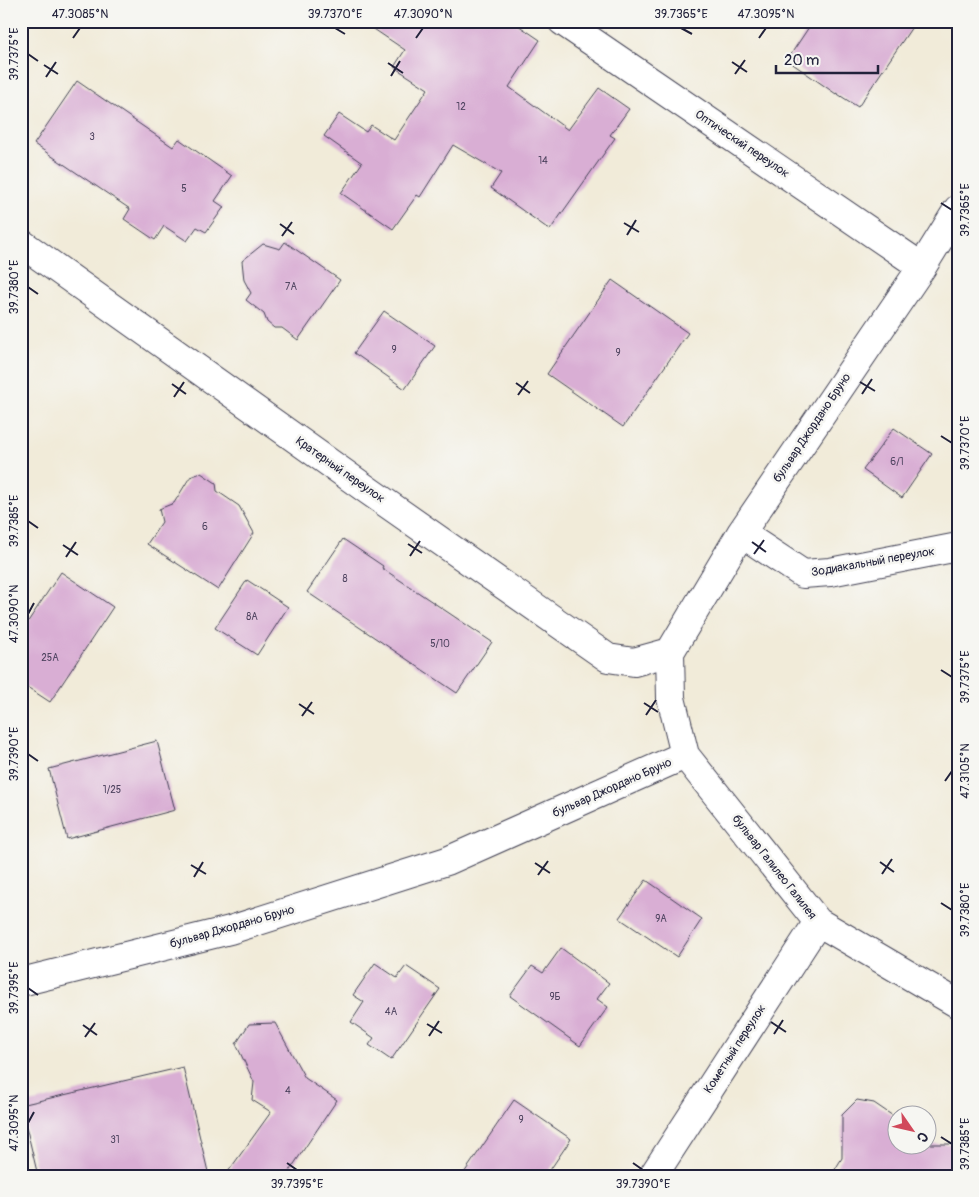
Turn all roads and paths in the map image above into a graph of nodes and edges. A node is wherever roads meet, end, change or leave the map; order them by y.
1 (562, 21) edge
2 (958, 209) edge
3 (21, 243) edge
4 (922, 267) junction
5 (741, 533) junction
6 (958, 547) edge
7 (670, 652) junction
8 (685, 755) junction
9 (818, 922) junction
10 (21, 982) edge
11 (958, 1004) edge
12 (652, 1176) edge

1 - 4 street, Оптический переулок
2 - 4 street, бульвар Джордано Бруно
3 - 7 street, Кратерный переулок
4 - 5 street, бульвар Джордано Бруно
5 - 6 street, Зодиакальный переулок
5 - 7 street, бульвар Джордано Бруно
7 - 8 street, бульвар Джордано Бруно
8 - 9 street, бульвар Галилео Галилея
8 - 10 street, бульвар Джордано Бруно
9 - 11 street, бульвар Галилео Галилея
9 - 12 street, Кометный переулок

